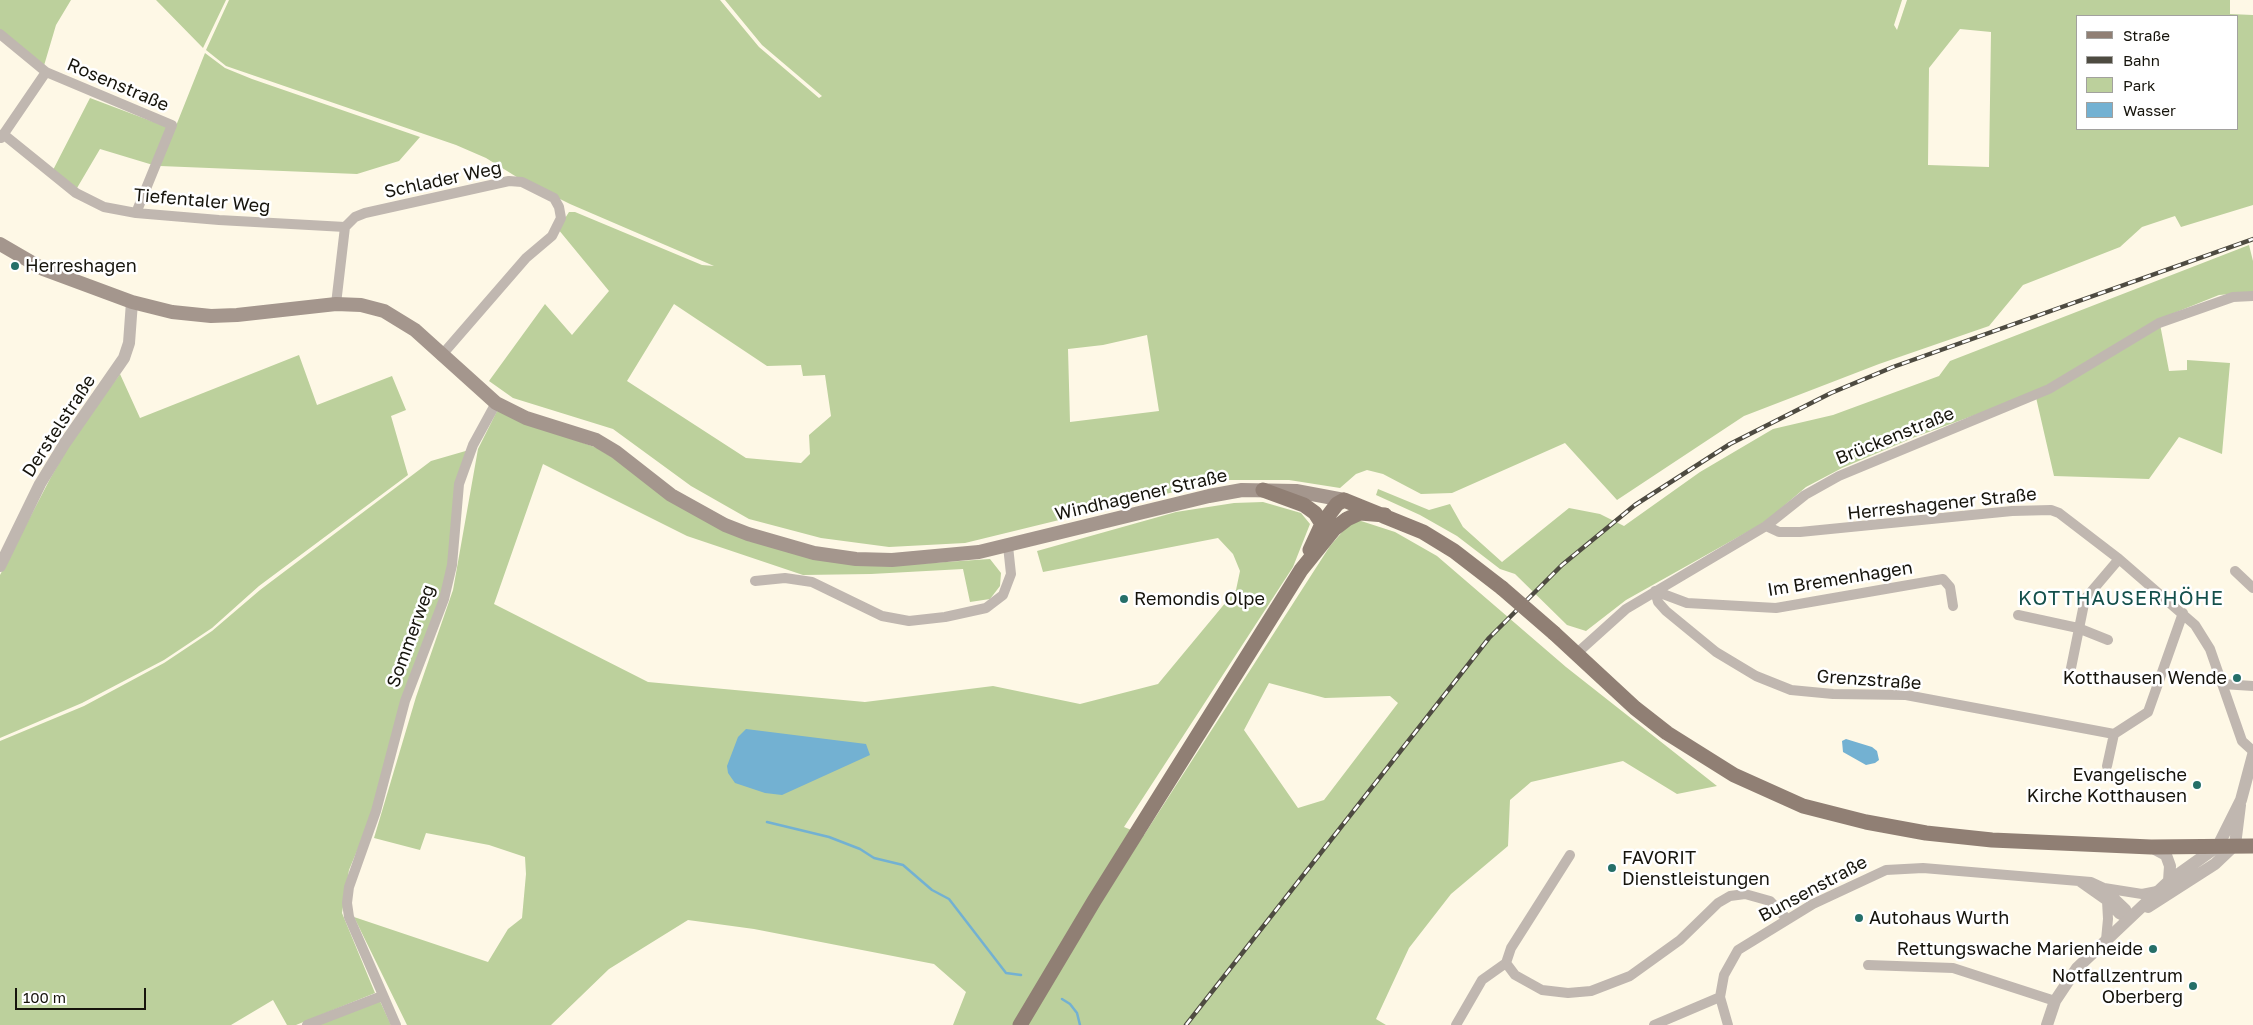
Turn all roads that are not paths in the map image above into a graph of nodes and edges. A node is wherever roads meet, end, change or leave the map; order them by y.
1 (0, 34) edge
2 (46, 72) junction
3 (2, 137) edge
4 (136, 213) junction
5 (345, 227) junction
6 (0, 244) edge
7 (2253, 296) edge
8 (132, 302) junction
9 (336, 304) junction
10 (442, 356) junction
11 (496, 403) junction
12 (1263, 490) junction
13 (1344, 500) junction
14 (1385, 515) junction
15 (1766, 526) junction
16 (1328, 527) junction
17 (1008, 546) junction
18 (2119, 559) junction
19 (0, 566) edge
20 (2235, 571) dead end
21 (755, 581) dead end
22 (2253, 588) edge
23 (1655, 591) junction
24 (1953, 606) dead end
25 (2183, 613) junction
26 (2018, 615) dead end
27 (2078, 628) junction
28 (2108, 640) dead end
29 (1576, 654) junction
30 (2070, 673) dead end
31 (2222, 684) junction
32 (2253, 686) edge
33 (2114, 734) junction
34 (2253, 751) edge
35 (2253, 756) edge
36 (2107, 766) dead end
37 (2240, 800) junction
38 (2235, 845) junction
39 (2218, 846) junction
40 (2253, 846) edge
41 (2151, 847) junction
42 (2202, 851) junction
43 (1570, 855) dead end
44 (2204, 870) junction
45 (2077, 880) junction
46 (2169, 880) junction
47 (2104, 888) junction
48 (2158, 891) junction
49 (2107, 901) junction
50 (1786, 918) junction
51 (2129, 919) junction
52 (2106, 940) junction
53 (1506, 963) junction
54 (1868, 965) dead end
55 (382, 996) junction
56 (1720, 997) junction
57 (2055, 1000) junction
58 (306, 1025) edge
59 (396, 1025) edge
60 (1020, 1025) edge
61 (1456, 1025) edge
62 (1654, 1025) edge
63 (1728, 1025) edge
64 (2048, 1025) edge

1 - 2 street, Rosenstraße
2 - 3 street
2 - 4 street, Rosenstraße
3 - 4 street, Tiefentaler Weg
4 - 5 street, Tiefentaler Weg
5 - 9 street
5 - 10 street, Schlader Weg
6 - 8 main road, Windhagener Straße
7 - 15 street, Brückenstraße
8 - 9 main road, Windhagener Straße
8 - 19 street, Derstelstraße
9 - 10 main road, Windhagener Straße
10 - 11 main road, Windhagener Straße
11 - 17 main road, Windhagener Straße
11 - 55 street, Sommerweg
12 - 13 main road, Windhagener Straße
12 - 16 main road
12 - 17 main road, Windhagener Straße
13 - 14 main road
13 - 16 main road
14 - 16 main road
14 - 29 main road, bridge
15 - 18 street, Herreshagener Straße
15 - 23 street, Brückenstraße
16 - 60 main road
17 - 21 street
18 - 25 street, Herreshagener Straße
18 - 27 street
20 - 22 street
23 - 24 street, Im Bremenhagen
23 - 29 street, Brückenstraße
23 - 33 street, Grenzstraße
25 - 31 street, Herreshagener Straße
25 - 33 street
26 - 27 street
27 - 28 street
27 - 30 street
29 - 41 main road
31 - 32 street
31 - 34 street, Herreshagener Straße
33 - 36 street
35 - 37 street
37 - 38 street
37 - 39 street
38 - 39 main road
38 - 40 main road
38 - 44 street
39 - 42 main road
41 - 42 main road
41 - 46 street
42 - 44 street
42 - 46 street
43 - 53 street
44 - 51 street
45 - 47 street, Bunsenstraße
45 - 49 street
45 - 50 street, Bunsenstraße
46 - 48 street
47 - 48 street, Bunsenstraße
47 - 51 street, Bunsenstraße
48 - 51 street
49 - 51 street
49 - 52 street
50 - 53 street
50 - 56 street, Bunsenstraße
51 - 52 street
52 - 57 street
53 - 61 street
54 - 57 street
55 - 58 street
55 - 59 street, Sommerweg
56 - 62 street
56 - 63 street, Bunsenstraße
57 - 64 street

